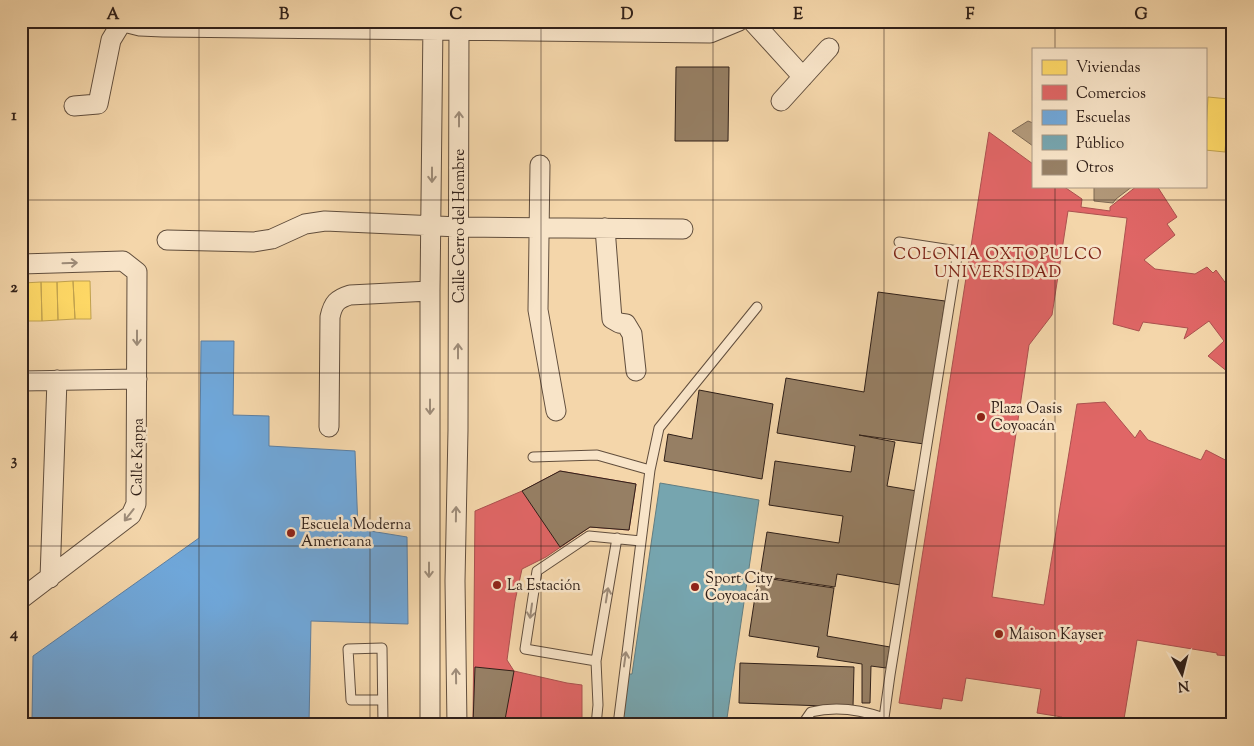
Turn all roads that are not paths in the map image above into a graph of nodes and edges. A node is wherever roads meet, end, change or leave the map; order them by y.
1 (752, 21) edge
2 (121, 22) edge
3 (733, 23) edge
4 (164, 24) edge
5 (433, 26) edge
6 (459, 26) edge
7 (595, 26) edge
8 (829, 48) dead end
9 (803, 77) junction
10 (781, 101) dead end
11 (74, 106) dead end
12 (540, 165) dead end
13 (432, 226) junction
14 (459, 228) junction
15 (605, 228) junction
16 (540, 229) junction
17 (683, 229) dead end
18 (167, 240) dead end
19 (899, 242) dead end
20 (21, 264) edge
21 (430, 291) junction
22 (757, 307) dead end
23 (636, 371) dead end
24 (57, 380) junction
25 (137, 380) junction
26 (22, 381) edge
27 (556, 411) dead end
28 (329, 427) dead end
29 (430, 430) junction
30 (458, 430) junction
31 (533, 458) dead end
32 (650, 470) junction
33 (617, 538) junction
34 (641, 541) junction
35 (50, 578) junction
36 (21, 599) edge
37 (596, 661) junction
38 (382, 700) junction
39 (884, 721) edge
40 (383, 725) edge
41 (430, 725) edge
42 (457, 725) edge
43 (596, 725) edge
44 (618, 725) edge
45 (802, 725) edge

1 - 9 street
2 - 4 street
2 - 11 street
3 - 7 street
4 - 5 street
5 - 6 street
5 -> 13 street, Calle Cerro del Hombre
6 - 7 street
14 -> 6 street, Calle Cerro del Hombre
8 - 9 street
9 - 10 street
12 - 16 street
13 - 14 street
13 - 18 street
13 - 21 street, Calle Cerro del Hombre
14 - 16 street
30 -> 14 street, Calle Cerro del Hombre
15 - 16 street
15 - 17 street
15 - 23 street
16 - 27 street
19 - 39 lane
20 -> 25 street, Calle Kappa
21 - 28 street
21 -> 29 street, Calle Cerro del Hombre
22 - 32 lane
24 - 25 street
24 - 26 street
24 - 35 street
25 -> 35 street, Calle Kappa
29 - 30 street
29 -> 41 street, Calle Cerro del Hombre
42 -> 30 street, Calle Cerro del Hombre
31 - 32 lane
32 - 34 lane
33 - 34 lane
37 -> 33 lane
33 -> 37 lane
44 -> 34 lane
35 - 36 street, Calle Kappa
37 - 43 lane
38 - 38 lane
38 - 40 lane
39 - 45 lane

